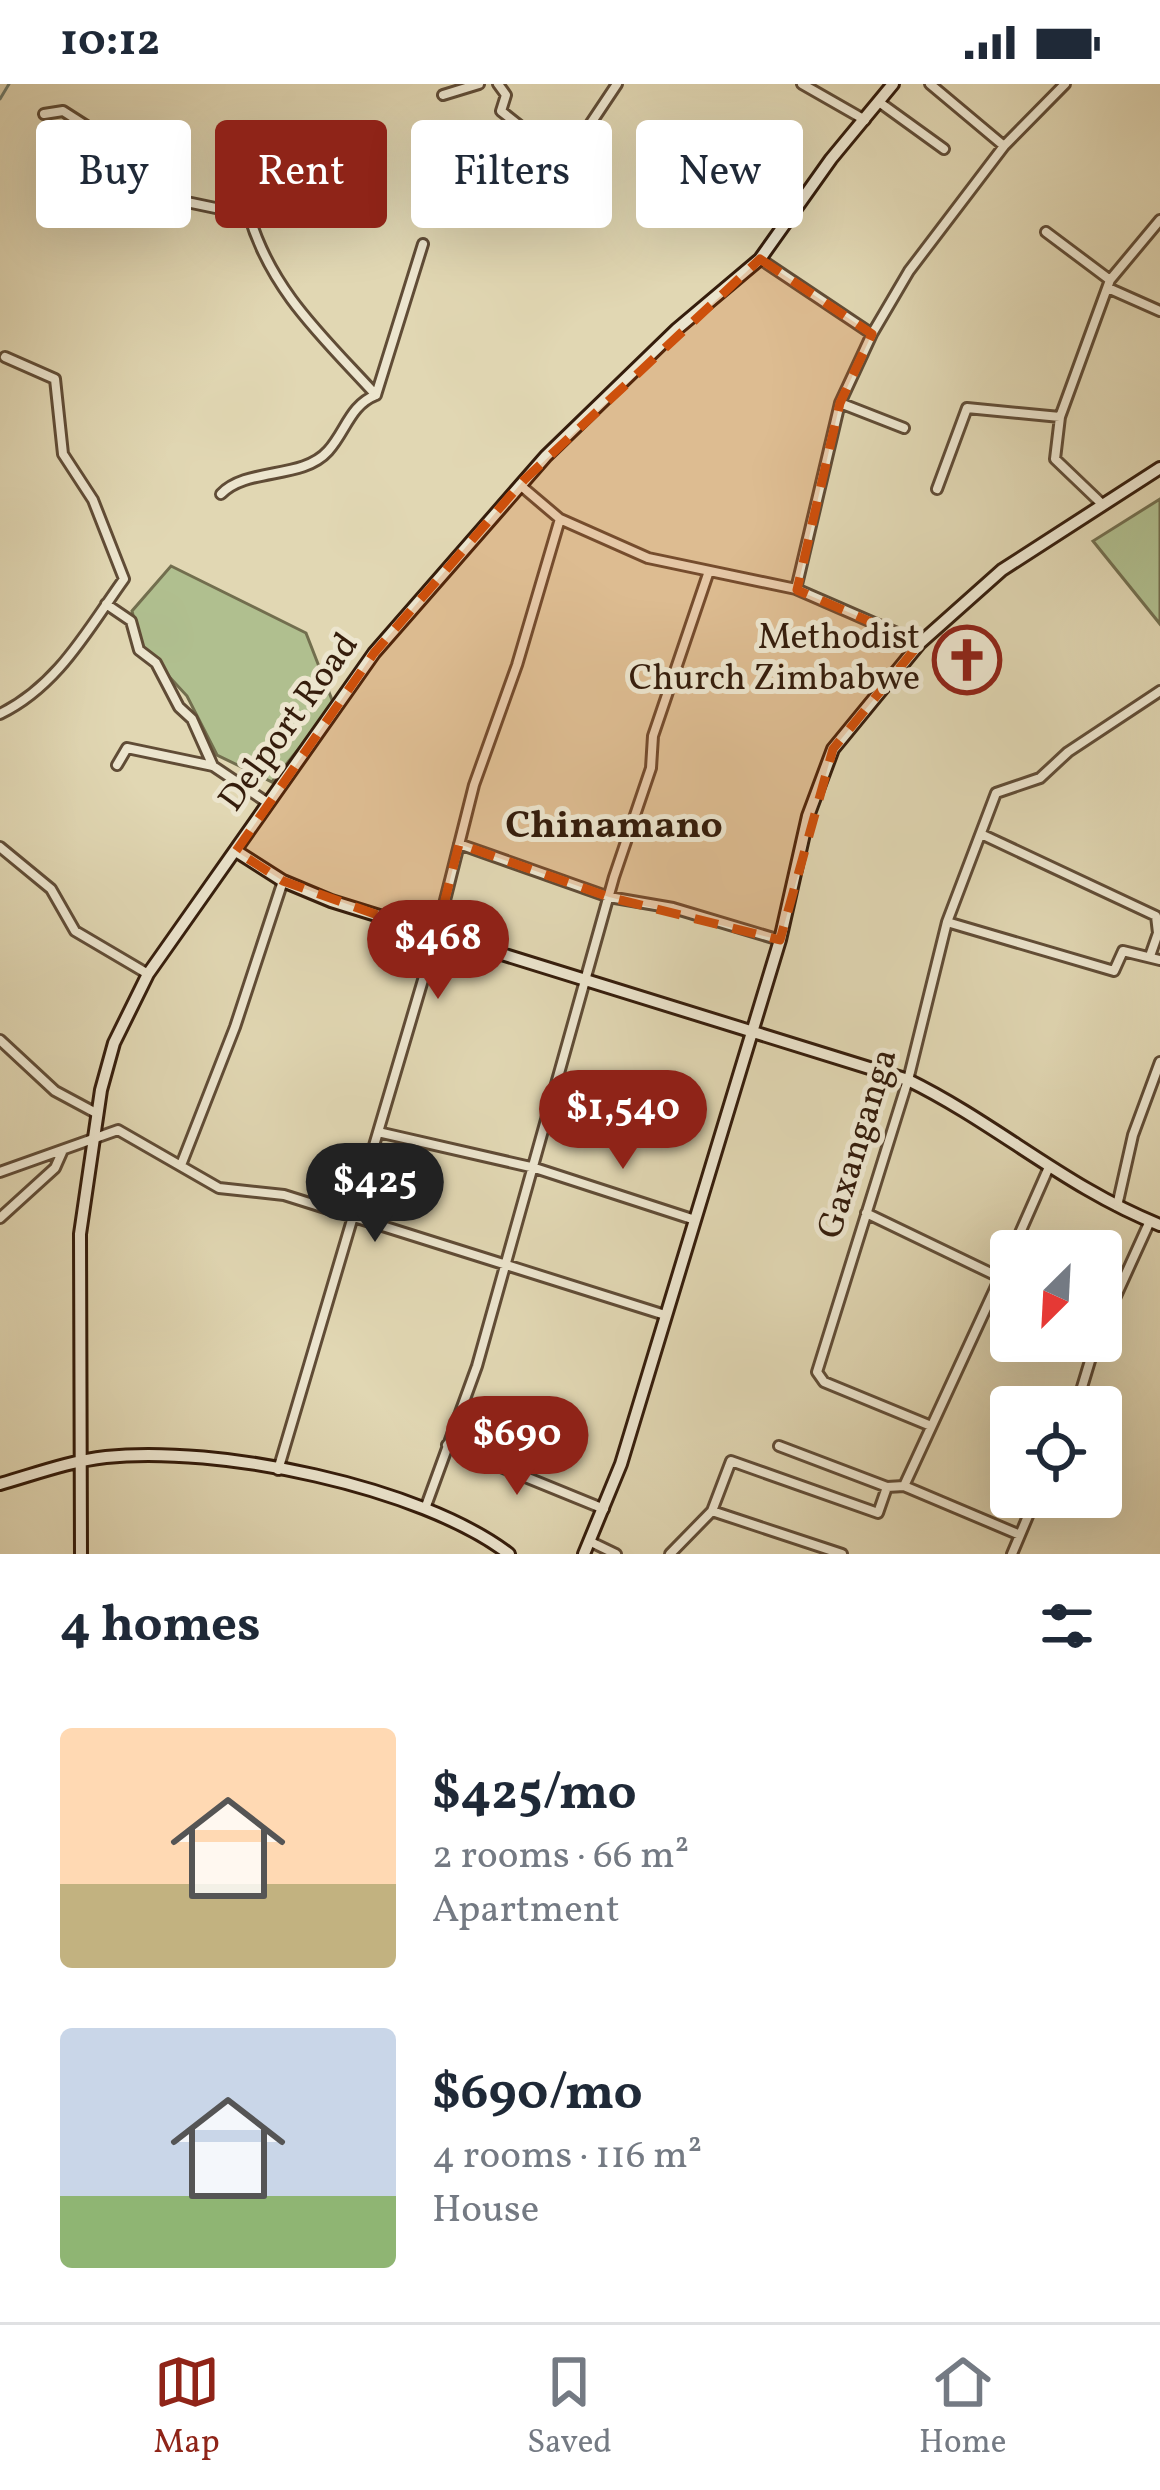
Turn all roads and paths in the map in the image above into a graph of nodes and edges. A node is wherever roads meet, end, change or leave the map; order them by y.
1 (479, 84) edge
2 (498, 84) edge
3 (617, 84) edge
4 (802, 84) edge
5 (893, 84) edge
6 (930, 84) edge
7 (1065, 84) edge
8 (443, 95) dead end
9 (879, 102) junction
10 (44, 114) dead end
11 (865, 119) junction
12 (1004, 146) junction
13 (944, 148) dead end
14 (1160, 220) edge
15 (1046, 232) dead end
16 (423, 244) dead end
17 (760, 259) junction
18 (1109, 284) junction
19 (1160, 311) edge
20 (872, 334) junction
21 (5, 357) dead end
22 (376, 394) junction
23 (840, 403) junction
24 (1060, 417) junction
25 (904, 428) dead end
26 (1160, 468) edge
27 (520, 485) junction
28 (937, 489) dead end
29 (221, 494) dead end
30 (1102, 504) junction
31 (560, 519) junction
32 (708, 574) junction
33 (796, 590) junction
34 (106, 604) junction
35 (920, 643) junction
36 (1160, 692) edge
37 (0, 714) edge
38 (118, 765) dead end
39 (213, 766) junction
40 (268, 803) junction
41 (981, 834) junction
42 (459, 844) junction
43 (0, 848) edge
44 (236, 851) junction
45 (283, 881) junction
46 (609, 897) junction
47 (947, 922) junction
48 (436, 936) junction
49 (779, 940) junction
50 (1150, 956) junction
51 (1160, 960) edge
52 (148, 974) junction
53 (584, 983) junction
54 (751, 1031) junction
55 (1, 1042) edge
56 (1160, 1062) edge
57 (908, 1080) junction
58 (96, 1113) junction
59 (378, 1132) junction
60 (92, 1141) junction
61 (64, 1149) junction
62 (181, 1165) junction
63 (1049, 1167) junction
64 (535, 1168) junction
65 (0, 1172) edge
66 (1117, 1206) junction
67 (866, 1213) junction
68 (352, 1215) junction
69 (0, 1218) edge
70 (695, 1220) junction
71 (1155, 1223) edge
72 (1022, 1230) edge
73 (507, 1261) junction
74 (990, 1273) edge
75 (1122, 1288) edge
76 (990, 1297) edge
77 (665, 1315) junction
78 (931, 1426) junction
79 (447, 1445) junction
80 (779, 1446) dead end
81 (81, 1461) junction
82 (278, 1472) junction
83 (0, 1484) edge
84 (904, 1486) junction
85 (887, 1487) junction
86 (426, 1506) junction
87 (604, 1509) junction
88 (712, 1511) junction
89 (1027, 1518) edge
90 (1020, 1535) junction
91 (590, 1541) junction
92 (82, 1554) edge
93 (508, 1554) edge
94 (584, 1554) edge
95 (616, 1554) edge
96 (670, 1554) edge
97 (842, 1554) edge
98 (1012, 1554) edge

1 - 8 street
2 - 3 street
4 - 11 street
5 - 9 street, Delport Road
6 - 12 street
7 - 12 street
9 - 11 street, Delport Road
9 - 13 street
10 - 22 street
11 - 17 street, Delport Road
12 - 20 street
14 - 18 street
15 - 18 street
16 - 22 street
17 - 20 street
17 - 27 street, Delport Road
18 - 19 street
18 - 24 street
20 - 23 street
21 - 34 street
22 - 29 street
23 - 25 street
23 - 33 street
24 - 28 street
24 - 30 street
26 - 30 street
27 - 31 street
27 - 40 street, Delport Road
30 - 35 street
31 - 32 street
31 - 42 street
32 - 33 street
32 - 46 street
33 - 35 street
34 - 37 street
34 - 39 street
35 - 49 street
36 - 41 street, Gaxanganga
38 - 39 street
39 - 40 street
40 - 44 street, Delport Road
41 - 47 street, Gaxanganga
41 - 50 street
42 - 46 street
42 - 48 street
43 - 52 street
44 - 45 street
44 - 52 street, Delport Road
45 - 48 street
45 - 62 street
46 - 49 street
46 - 53 street
47 - 50 street
47 - 57 street, Gaxanganga
48 - 53 street
48 - 59 street
49 - 54 street
50 - 51 street
52 - 58 street, Delport Road
53 - 54 street
53 - 64 street
54 - 57 street
54 - 70 street
55 - 58 street
56 - 66 street
57 - 63 street
57 - 67 street, Gaxanganga
58 - 60 street, Delport Road
59 - 64 street
59 - 68 street
60 - 61 street
60 - 62 street
60 - 81 street, Delport Road
61 - 65 street
61 - 69 street
62 - 68 street
63 - 66 street
63 - 72 street
64 - 70 street
64 - 73 street
66 - 71 street
67 - 74 street
67 - 78 street, Gaxanganga
68 - 73 street
68 - 82 street
70 - 77 street
71 - 75 street
73 - 77 street
73 - 79 street
76 - 78 street
77 - 87 street
78 - 84 street
79 - 86 street
79 - 87 street
80 - 85 street
81 - 82 street
81 - 83 street
81 - 92 street, Delport Road
82 - 86 street
84 - 85 street
84 - 90 street
85 - 88 street
86 - 93 street
87 - 91 street
88 - 96 street
88 - 97 street
89 - 90 street
90 - 98 street
91 - 94 street
91 - 95 street

